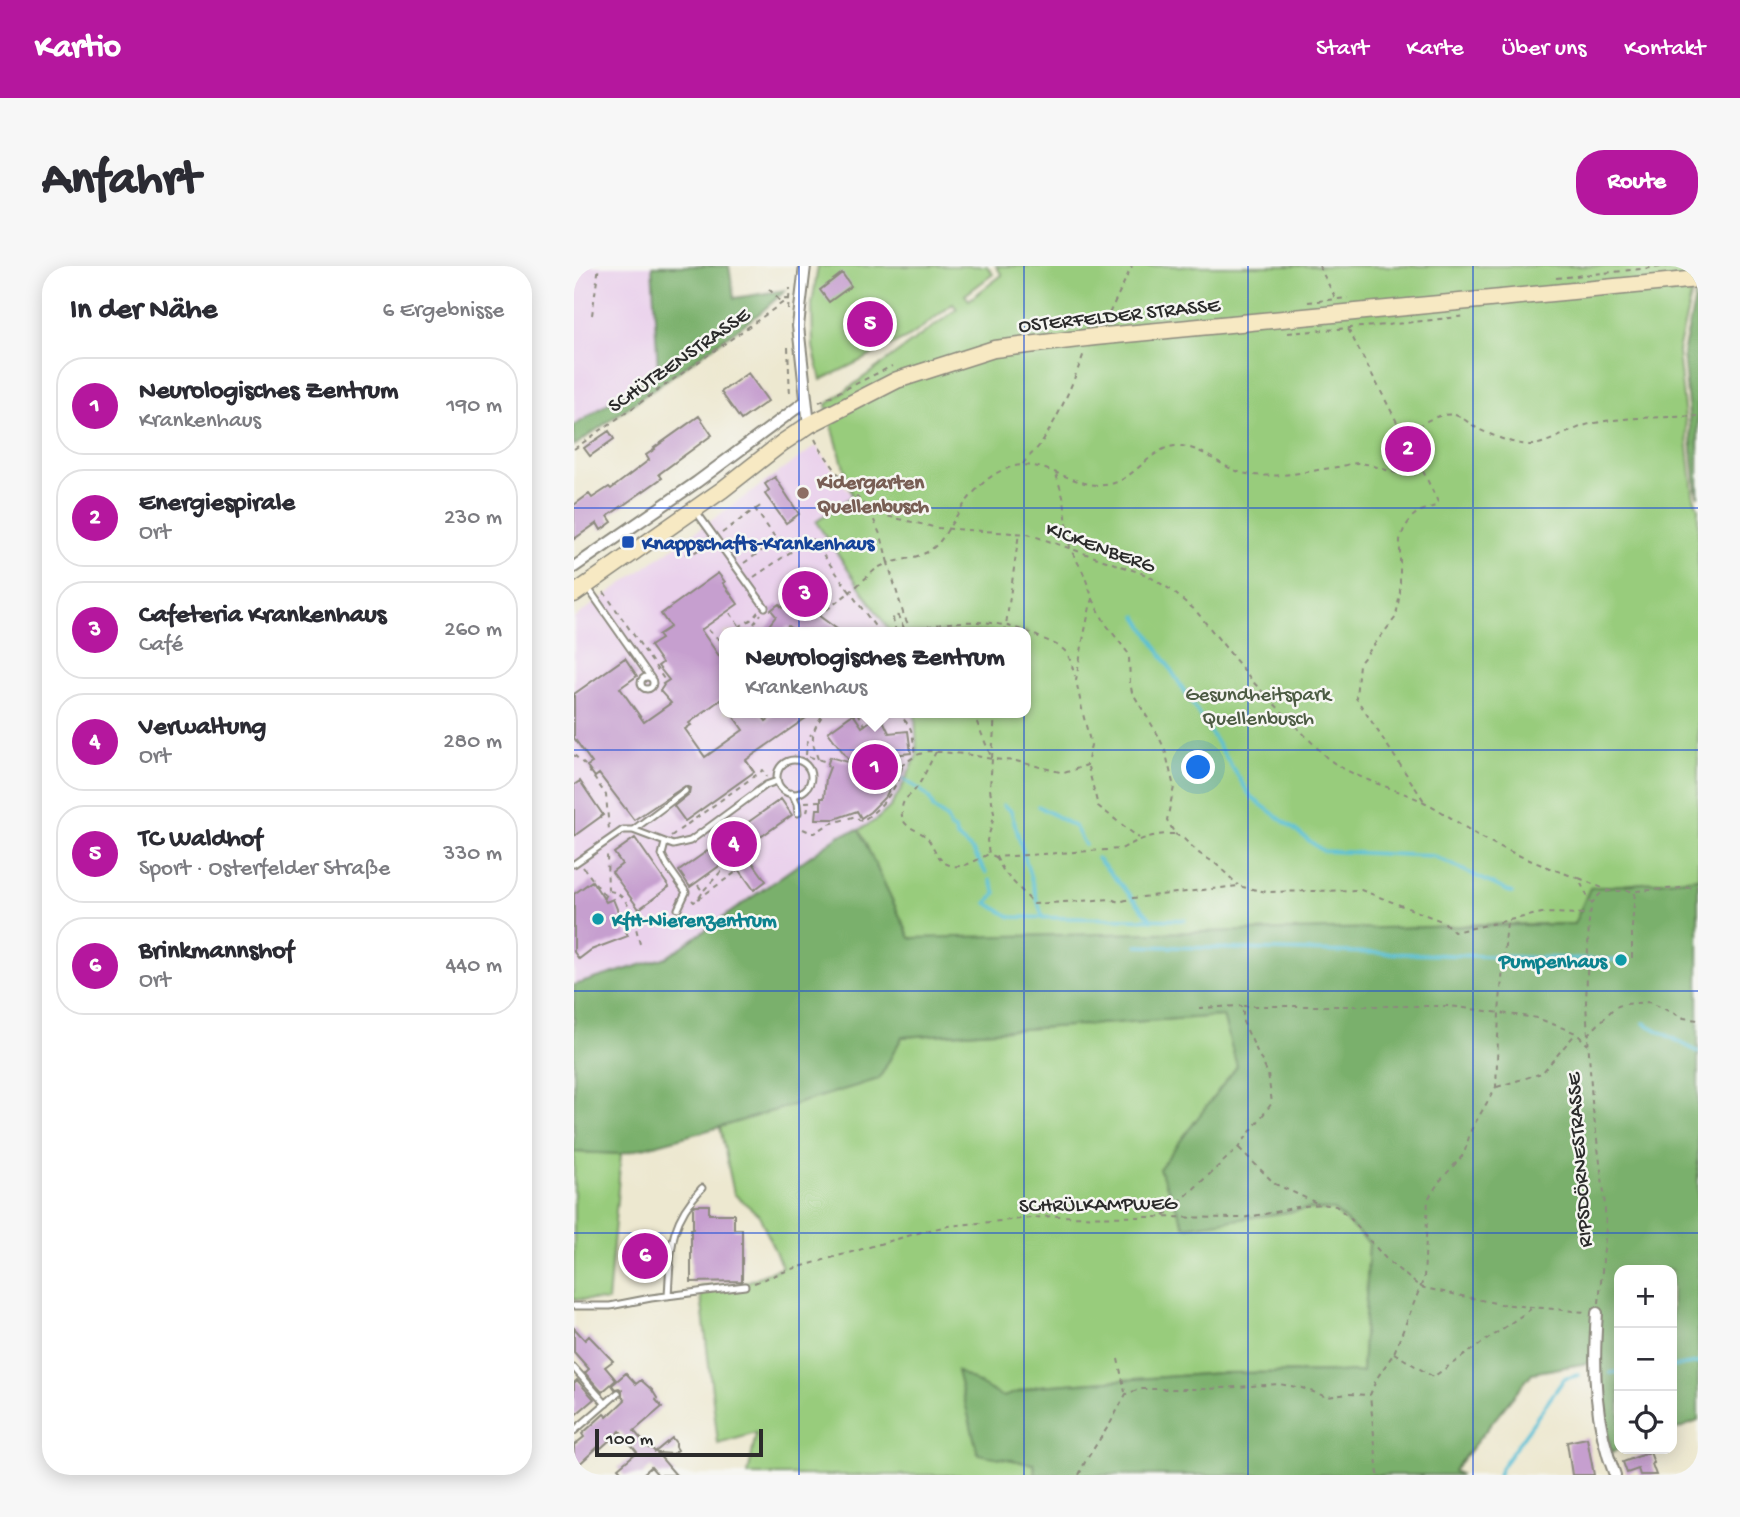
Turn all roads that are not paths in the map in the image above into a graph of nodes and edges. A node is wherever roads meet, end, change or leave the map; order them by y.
1 (805, 266) edge
2 (1698, 279) edge
3 (806, 401) junction
4 (811, 431) junction
5 (695, 509) junction
6 (593, 554) junction
7 (574, 567) edge
8 (606, 571) junction
9 (580, 590) edge
10 (765, 607) road end
11 (648, 678) dead end
12 (775, 782) junction
13 (685, 790) dead end
14 (792, 793) junction
15 (798, 813) dead end
16 (634, 830) junction
17 (665, 843) junction
18 (577, 862) edge
19 (678, 909) dead end
20 (702, 1188) dead end
21 (745, 1286) road end
22 (668, 1296) junction
23 (574, 1306) edge
24 (1597, 1313) road end
25 (574, 1368) edge
26 (618, 1393) dead end
27 (606, 1404) junction
28 (574, 1431) edge
29 (1615, 1475) edge

1 - 3 street
2 - 4 main road, OSTERFELDER STRASSE
3 - 4 street
3 - 6 street
4 - 5 main road, OSTERFELDER STRASSE
5 - 8 main road, OSTERFELDER STRASSE
5 - 10 lane
6 - 7 street
6 - 8 street
8 - 9 main road, OSTERFELDER STRASSE
9 - 11 lane
12 - 14 lane
12 - 14 lane
12 - 17 lane
13 - 16 lane
14 - 15 lane
16 - 17 lane
16 - 18 lane
17 - 19 lane
20 - 22 lane
21 - 22 lane
22 - 23 lane
24 - 29 street
25 - 27 lane
26 - 27 lane
27 - 28 lane

